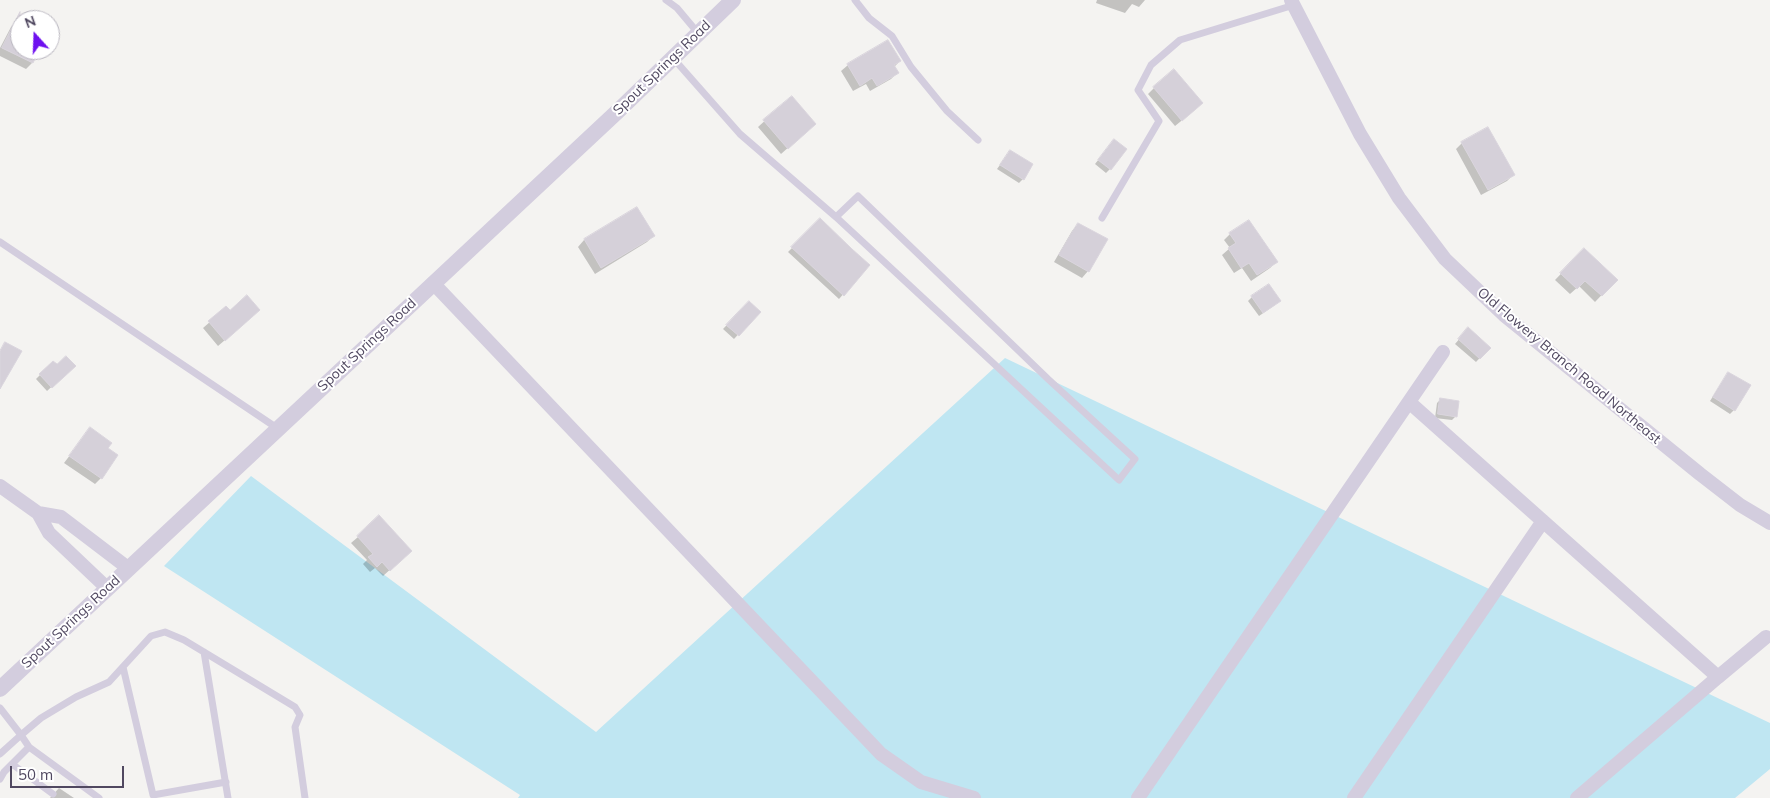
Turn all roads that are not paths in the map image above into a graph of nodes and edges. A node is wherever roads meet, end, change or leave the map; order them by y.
1 (666, 0) edge
2 (733, 0) edge
3 (855, 0) edge
4 (1292, 3) edge
5 (698, 33) junction
6 (672, 58) junction
7 (978, 140) dead end
8 (836, 217) junction
9 (1102, 218) dead end
10 (0, 242) edge
11 (433, 283) junction
12 (1443, 352) dead end
13 (1409, 402) junction
14 (278, 429) junction
15 (0, 486) edge
16 (38, 512) junction
17 (1543, 521) junction
18 (1770, 523) edge
19 (128, 568) junction
20 (107, 588) junction
21 (1766, 637) dead end
22 (204, 652) junction
23 (123, 667) junction
24 (1718, 677) junction
25 (0, 689) edge
26 (0, 708) edge
27 (21, 735) junction
28 (29, 747) junction
29 (0, 754) edge
30 (12, 764) junction
31 (0, 779) edge
32 (226, 782) junction
33 (54, 794) dead end
34 (163, 796) edge
35 (99, 798) edge
36 (228, 798) edge
37 (305, 798) edge
38 (974, 798) edge
39 (1138, 798) edge
40 (1354, 798) edge
41 (1577, 798) edge

1 - 5 lane
2 - 5 street, Spout Springs Road
3 - 7 lane
4 - 9 lane
4 - 18 street, Old Flowery Branch Road Northeast
5 - 6 street, Spout Springs Road
6 - 8 lane
6 - 11 street, Spout Springs Road
8 - 8 lane
10 - 14 lane
11 - 14 street, Spout Springs Road
11 - 38 street
12 - 13 street
13 - 17 street
13 - 39 street
14 - 19 street, Spout Springs Road
15 - 16 street
16 - 19 street
16 - 20 street
17 - 24 street
17 - 40 street
19 - 20 street, Spout Springs Road
20 - 25 street, Spout Springs Road
21 - 24 street
22 - 23 lane
22 - 32 lane
22 - 37 lane
23 - 27 lane
23 - 34 lane
24 - 41 street
26 - 27 lane
27 - 28 lane
27 - 29 lane
28 - 30 lane
28 - 35 lane
30 - 31 lane
30 - 33 lane
32 - 34 lane
32 - 36 lane

